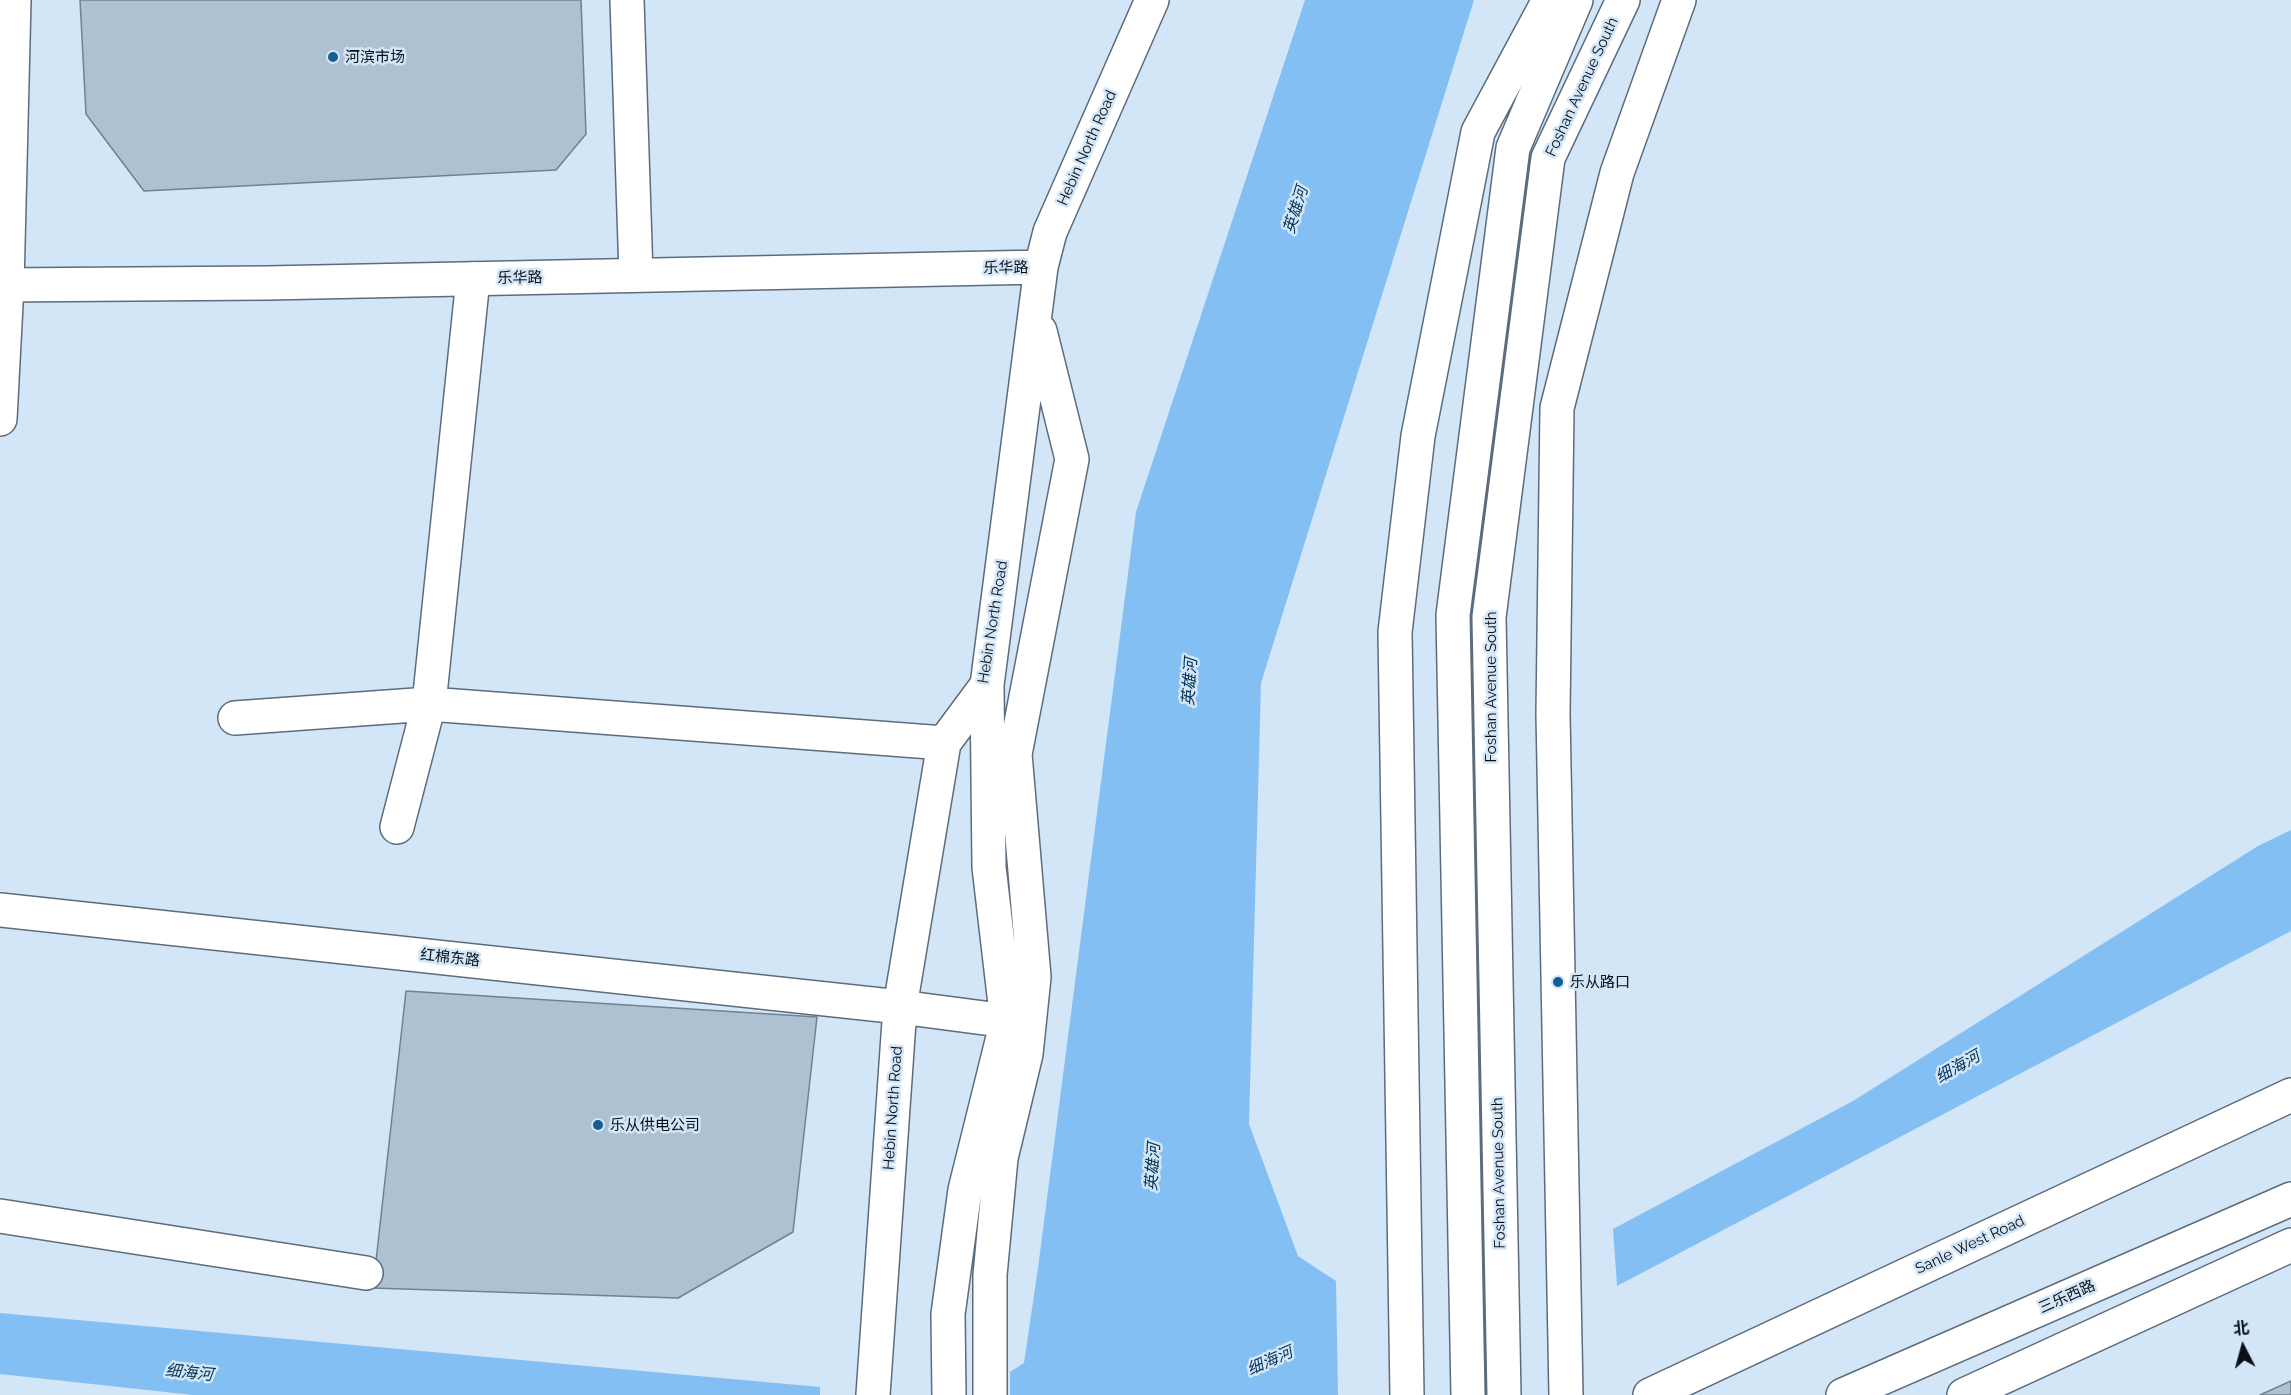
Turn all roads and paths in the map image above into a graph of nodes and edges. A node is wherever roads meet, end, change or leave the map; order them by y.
1 (14, 0) edge
2 (627, 0) edge
3 (1152, 0) edge
4 (1548, 0) edge
5 (1576, 0) edge
6 (1623, 0) edge
7 (1679, 0) edge
8 (1041, 267) junction
9 (636, 275) junction
10 (472, 279) junction
11 (4, 285) edge
12 (1035, 313) junction
13 (0, 419) edge
14 (987, 685) junction
15 (429, 704) junction
16 (235, 718) dead end
17 (944, 743) junction
18 (398, 827) dead end
19 (0, 910) edge
20 (900, 1007) junction
21 (1007, 1021) junction
22 (2291, 1095) edge
23 (2291, 1199) edge
24 (0, 1216) edge
25 (2291, 1245) edge
26 (366, 1273) dead end
27 (873, 1395) edge
28 (949, 1395) edge
29 (990, 1395) edge
30 (1407, 1395) edge
31 (1468, 1395) edge
32 (1504, 1395) edge
33 (1566, 1395) edge
34 (1650, 1395) edge
35 (1843, 1395) edge
36 (1964, 1395) edge

1 - 11 main road
2 - 9 main road
3 - 8 main road, Hebin North Road
4 - 30 main road
5 - 31 main road
6 - 32 main road, Foshan Avenue South
7 - 33 main road
8 - 9 main road, 乐华路
8 - 12 main road, Hebin North Road
9 - 10 main road, 乐华路
10 - 11 main road, 乐华路
10 - 15 main road
11 - 13 main road
12 - 14 main road, Hebin North Road
12 - 29 main road
14 - 17 main road, Hebin North Road
14 - 21 main road
15 - 16 main road
15 - 17 main road
15 - 18 main road
17 - 20 main road, Hebin North Road
19 - 20 main road, 红棉东路
20 - 21 main road, 红棉东路
20 - 27 main road, Hebin North Road
21 - 28 main road
22 - 34 main road, Sanle West Road
23 - 35 main road, 三乐西路
24 - 26 main road
25 - 36 main road

